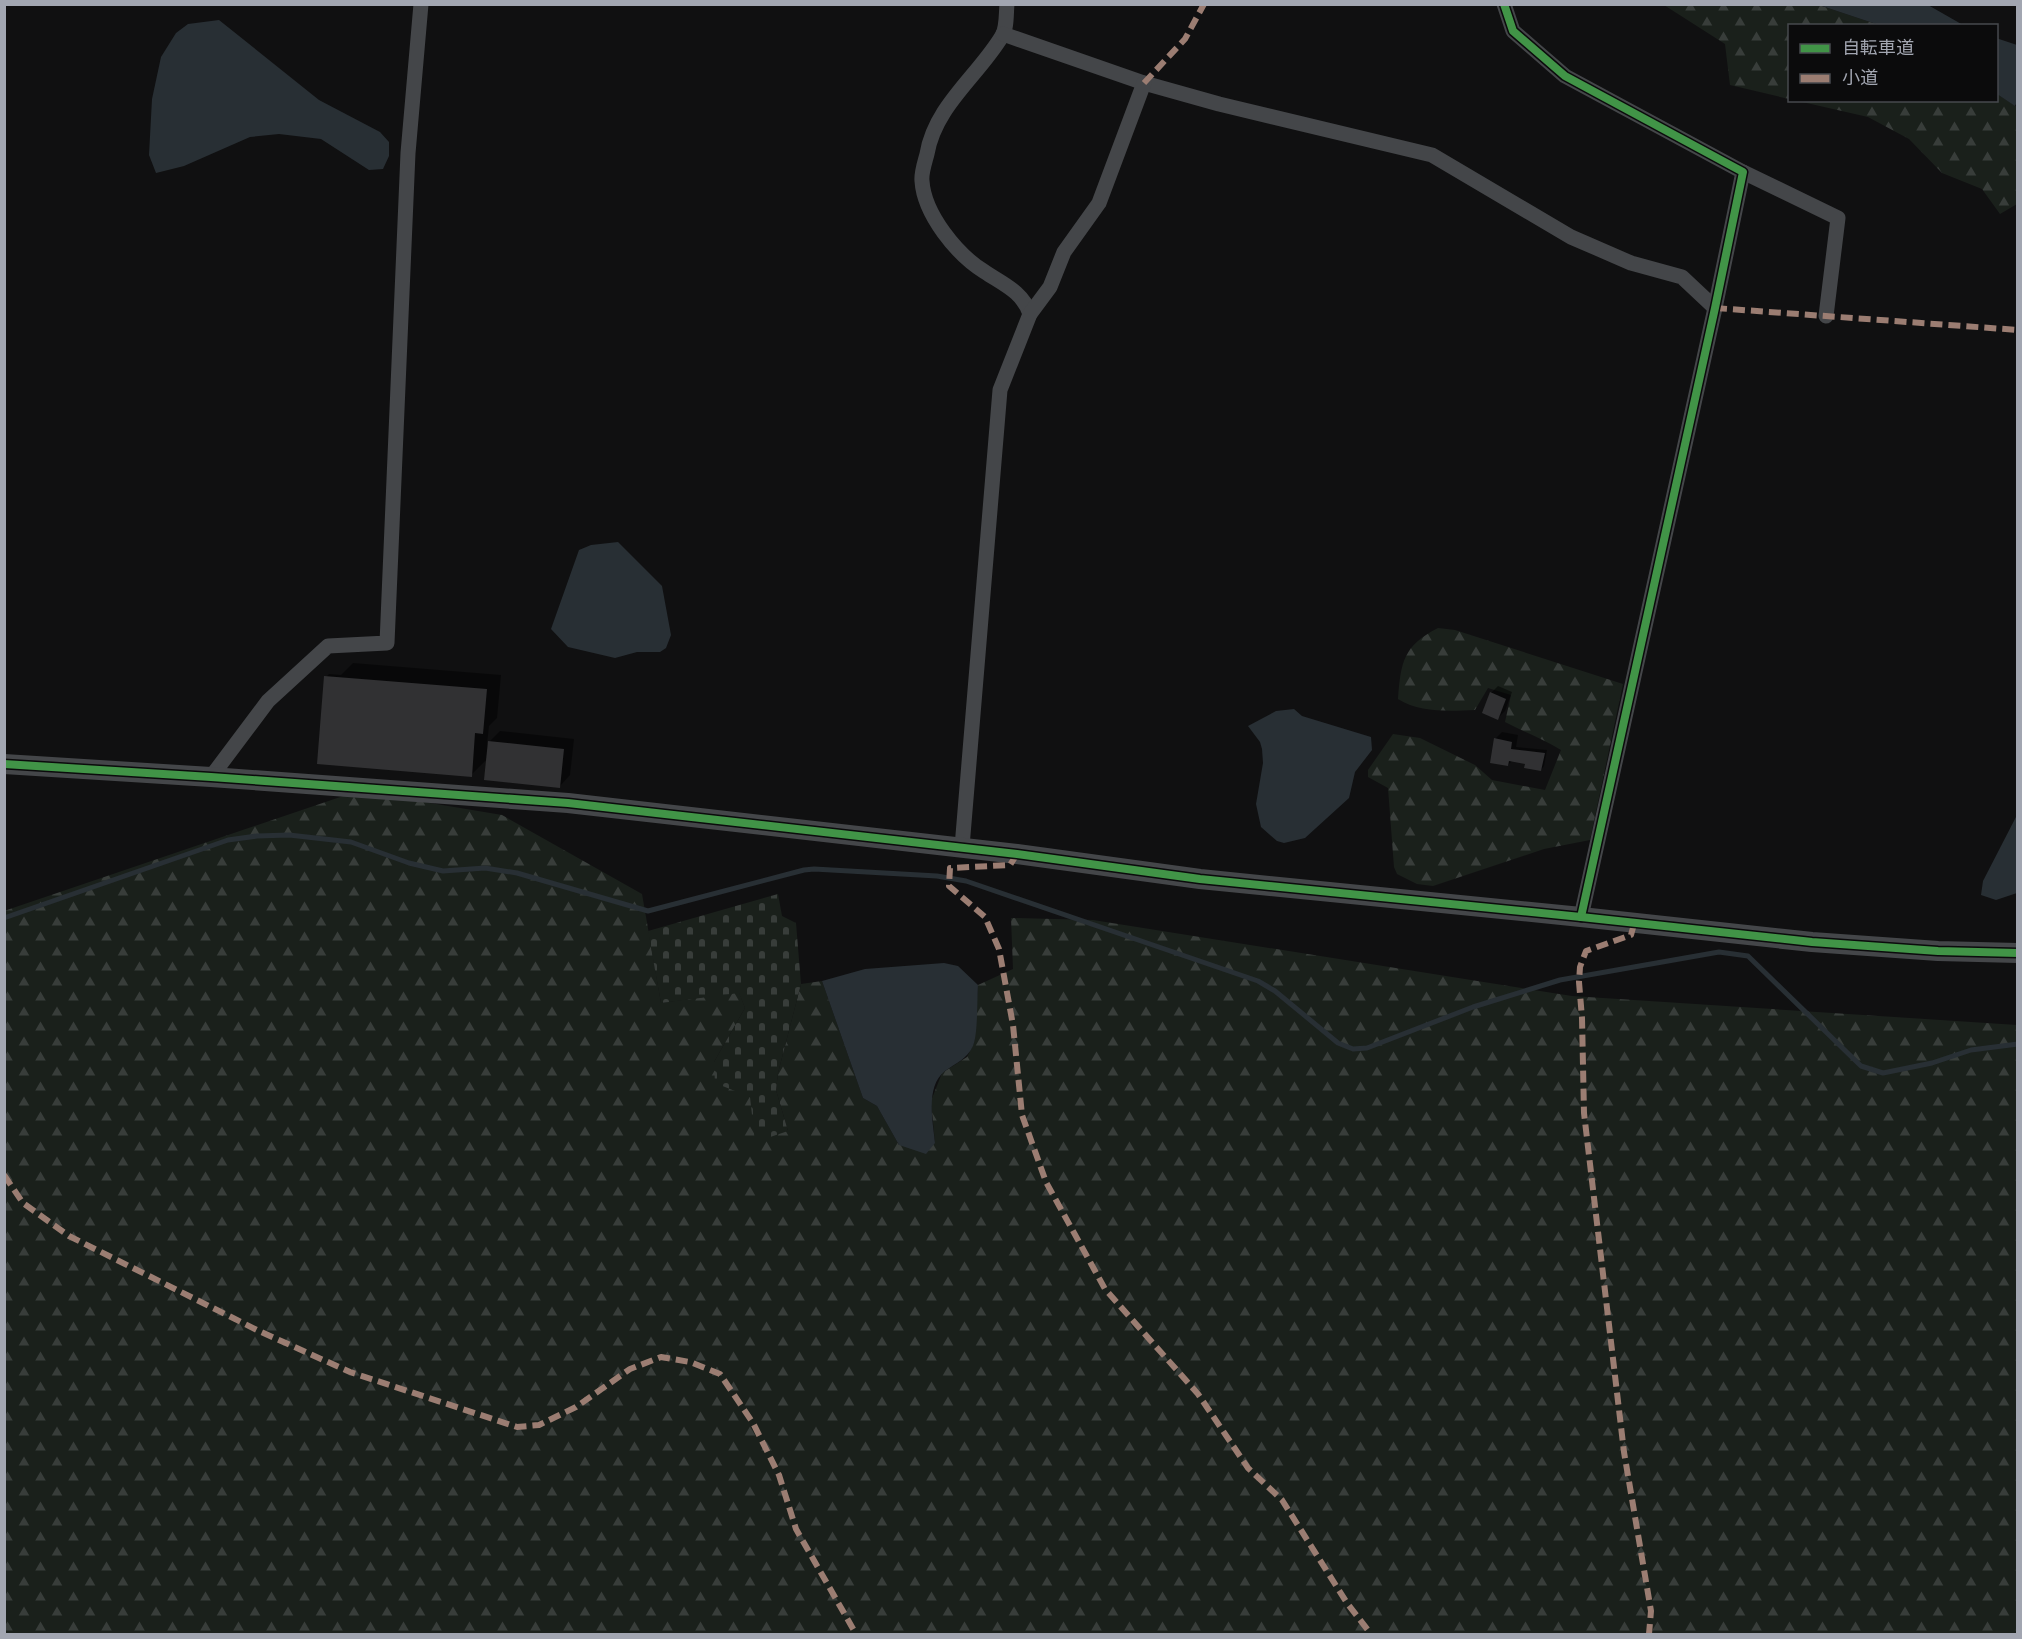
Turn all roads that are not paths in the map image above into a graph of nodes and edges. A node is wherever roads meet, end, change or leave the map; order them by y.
1 (421, 4) edge
2 (1007, 4) edge
3 (1504, 4) edge
4 (1004, 34) junction
5 (1144, 84) junction
6 (1743, 172) junction
7 (1715, 308) junction
8 (1030, 314) junction
9 (1826, 316) dead end
10 (4, 764) edge
11 (211, 777) junction
12 (962, 847) junction
13 (1581, 917) junction
14 (2018, 953) edge

1 - 11 street
2 - 4 street
3 - 6 street
4 - 5 street
4 - 8 street
5 - 7 street
5 - 8 street
6 - 7 street
6 - 9 street
7 - 13 street
8 - 12 street
10 - 11 street
11 - 12 street
12 - 13 street
13 - 14 street

